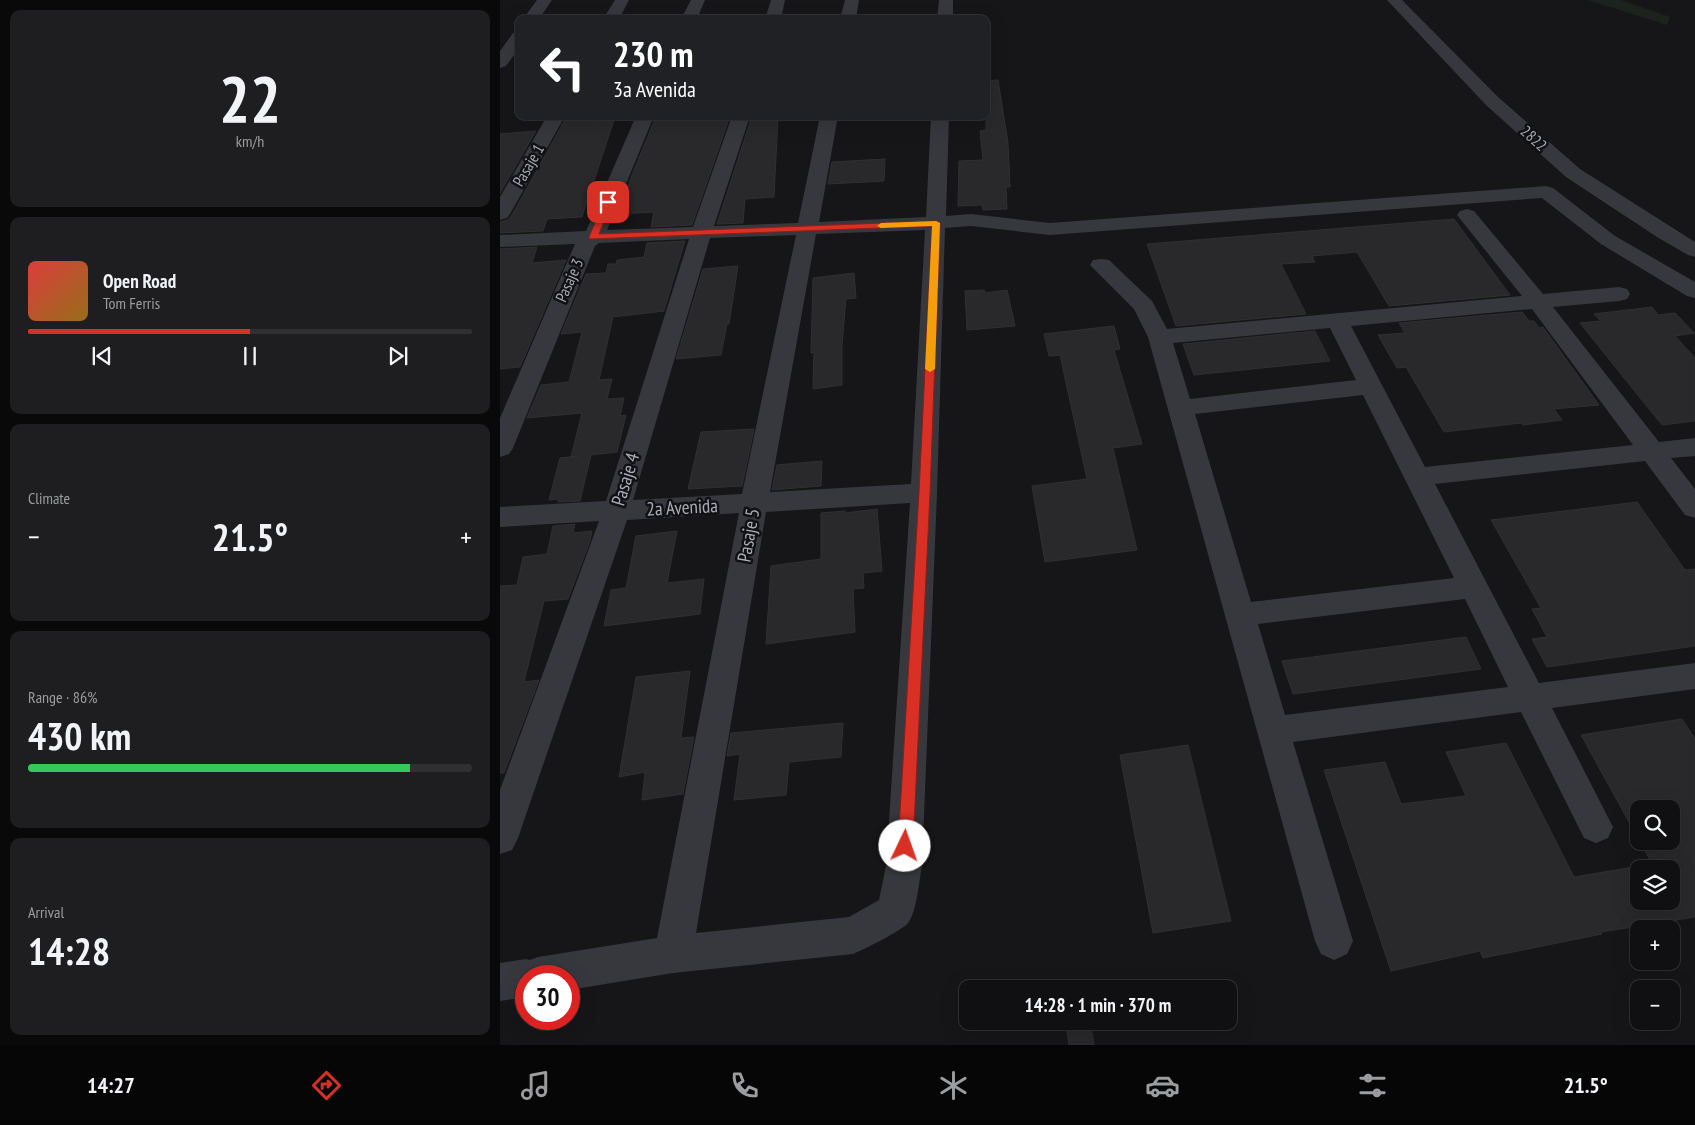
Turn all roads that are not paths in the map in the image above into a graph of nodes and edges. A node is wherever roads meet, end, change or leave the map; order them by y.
1 (545, 0) edge
2 (622, 0) edge
3 (698, 0) edge
4 (778, 0) edge
5 (852, 0) edge
6 (946, 0) edge
7 (1394, 0) edge
8 (534, 15) edge
9 (613, 15) edge
10 (691, 15) edge
11 (774, 15) edge
12 (849, 15) edge
13 (945, 15) edge
14 (515, 44) edge
15 (503, 69) edge
16 (554, 120) edge
17 (643, 120) edge
18 (741, 120) edge
19 (828, 120) edge
20 (940, 120) edge
21 (500, 214) edge
22 (1467, 215) dead end
23 (936, 223) junction
24 (808, 228) junction
25 (701, 233) junction
26 (594, 237) junction
27 (500, 241) edge
28 (1695, 251) edge
29 (1101, 265) dead end
30 (1695, 291) edge
31 (1619, 294) dead end
32 (1538, 302) junction
33 (1337, 320) junction
34 (1160, 337) junction
35 (1371, 386) junction
36 (1179, 408) junction
37 (1695, 447) edge
38 (500, 448) edge
39 (1653, 451) junction
40 (1418, 477) junction
41 (924, 493) junction
42 (754, 503) junction
43 (1695, 508) edge
44 (616, 511) junction
45 (500, 517) edge
46 (1475, 586) junction
47 (1239, 615) junction
48 (1695, 676) edge
49 (1531, 697) junction
50 (1273, 731) junction
51 (1596, 827) dead end
52 (500, 838) edge
53 (1334, 941) dead end
54 (673, 954) junction
55 (580, 969) edge
56 (515, 980) edge
57 (500, 982) edge

1 - 8 street
2 - 9 street
3 - 10 street
4 - 11 street
5 - 12 street
6 - 13 street
7 - 28 street, 2822
14 - 15 street
16 - 21 street, Pasaje 1
17 - 26 street, Pasaje 3
18 - 25 street, Pasaje 4
19 - 24 street, Pasaje 5
20 - 23 street
22 - 32 street
23 - 24 street
23 - 30 street
23 - 41 street
24 - 25 street
24 - 42 street, Pasaje 5
25 - 26 street
25 - 44 street, Pasaje 4
26 - 27 street
26 - 38 street, Pasaje 3
29 - 34 street
31 - 32 street
32 - 33 street
32 - 39 street
33 - 34 street
33 - 35 street
34 - 36 street
35 - 36 street
35 - 40 street
36 - 47 street
37 - 39 street
39 - 40 street
39 - 43 street
40 - 46 street
41 - 42 street, 2a Avenida
41 - 54 street
42 - 44 street, 2a Avenida
42 - 54 street, Pasaje 5
44 - 45 street, 2a Avenida
44 - 52 street, Pasaje 4
46 - 47 street
46 - 49 street
47 - 50 street
48 - 49 street
49 - 50 street
49 - 51 street
50 - 53 street
54 - 55 street
56 - 57 street

